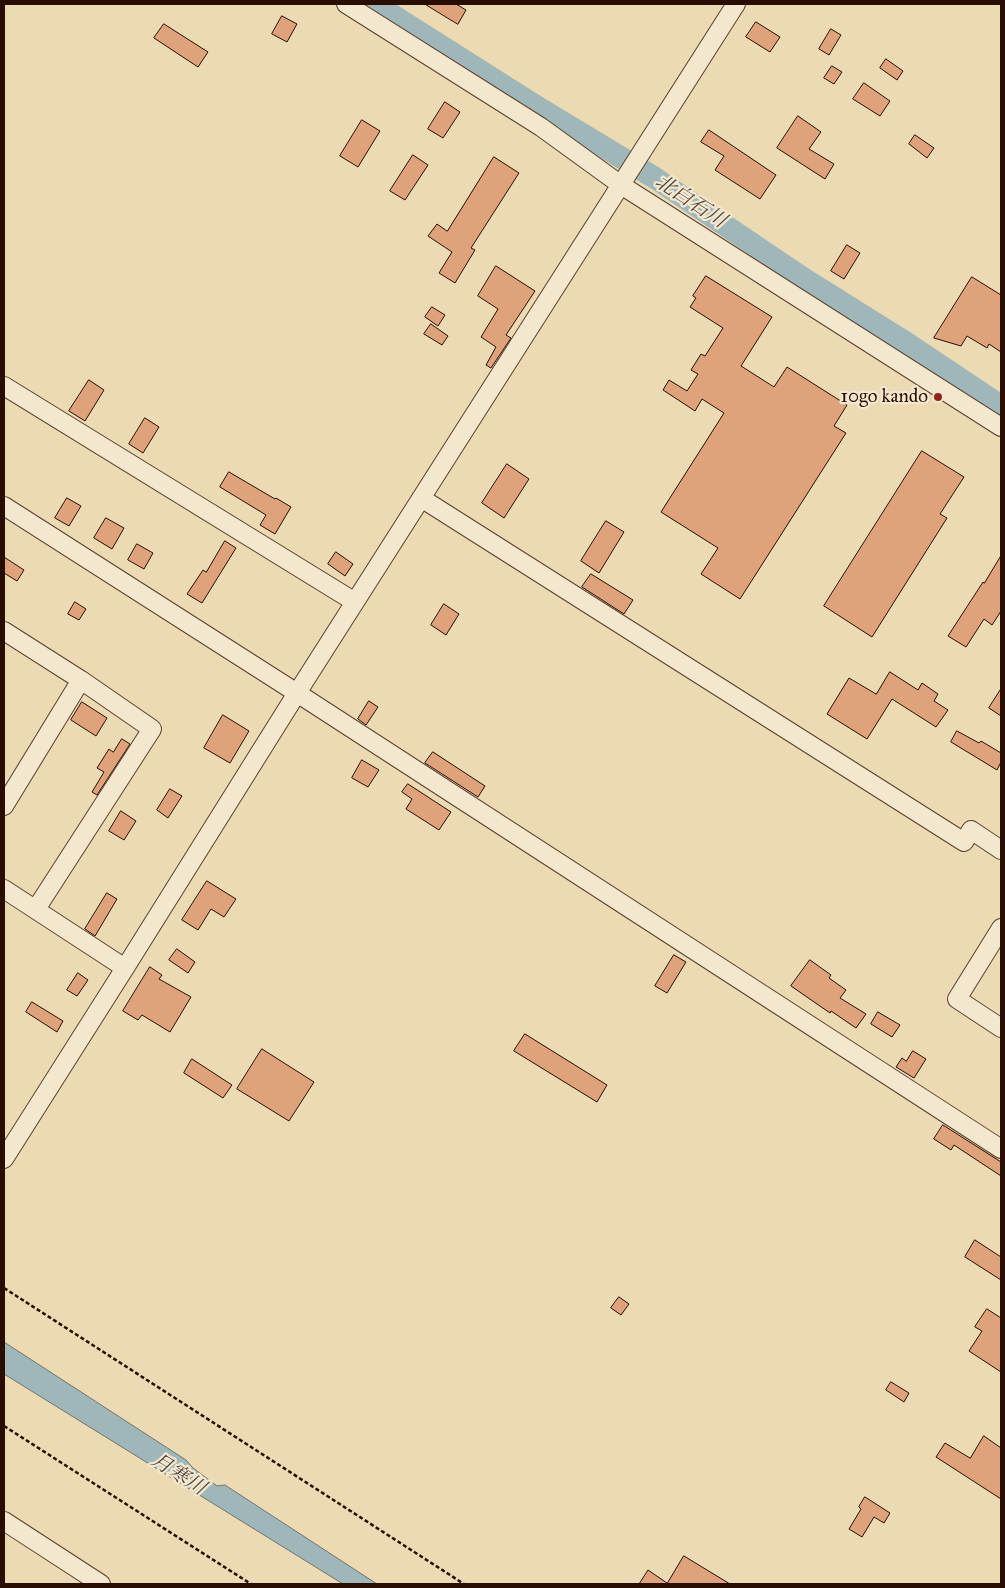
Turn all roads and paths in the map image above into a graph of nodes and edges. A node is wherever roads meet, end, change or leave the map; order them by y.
1 (346, 4) edge
2 (736, 4) edge
3 (623, 180) junction
4 (4, 386) edge
5 (1001, 426) edge
6 (421, 498) junction
7 (4, 506) edge
8 (354, 602) junction
9 (4, 631) edge
10 (80, 680) junction
11 (297, 693) junction
12 (4, 806) edge
13 (1001, 850) edge
14 (4, 889) edge
15 (36, 909) junction
16 (999, 936) edge
17 (125, 968) junction
18 (1001, 1028) edge
19 (1001, 1149) edge
20 (4, 1159) edge
21 (4, 1288) edge
22 (4, 1426) edge
23 (4, 1521) edge
24 (101, 1584) edge
25 (251, 1584) edge
26 (464, 1584) edge

1 - 3 street
2 - 3 street
3 - 5 street
3 - 6 street
4 - 8 street
6 - 8 street
6 - 13 street
7 - 11 street
8 - 11 street
9 - 10 street
10 - 12 street
10 - 15 street
11 - 17 street
11 - 19 street
14 - 15 street
15 - 17 street
16 - 18 street
17 - 20 street
21 - 26 path
22 - 25 path
23 - 24 street

